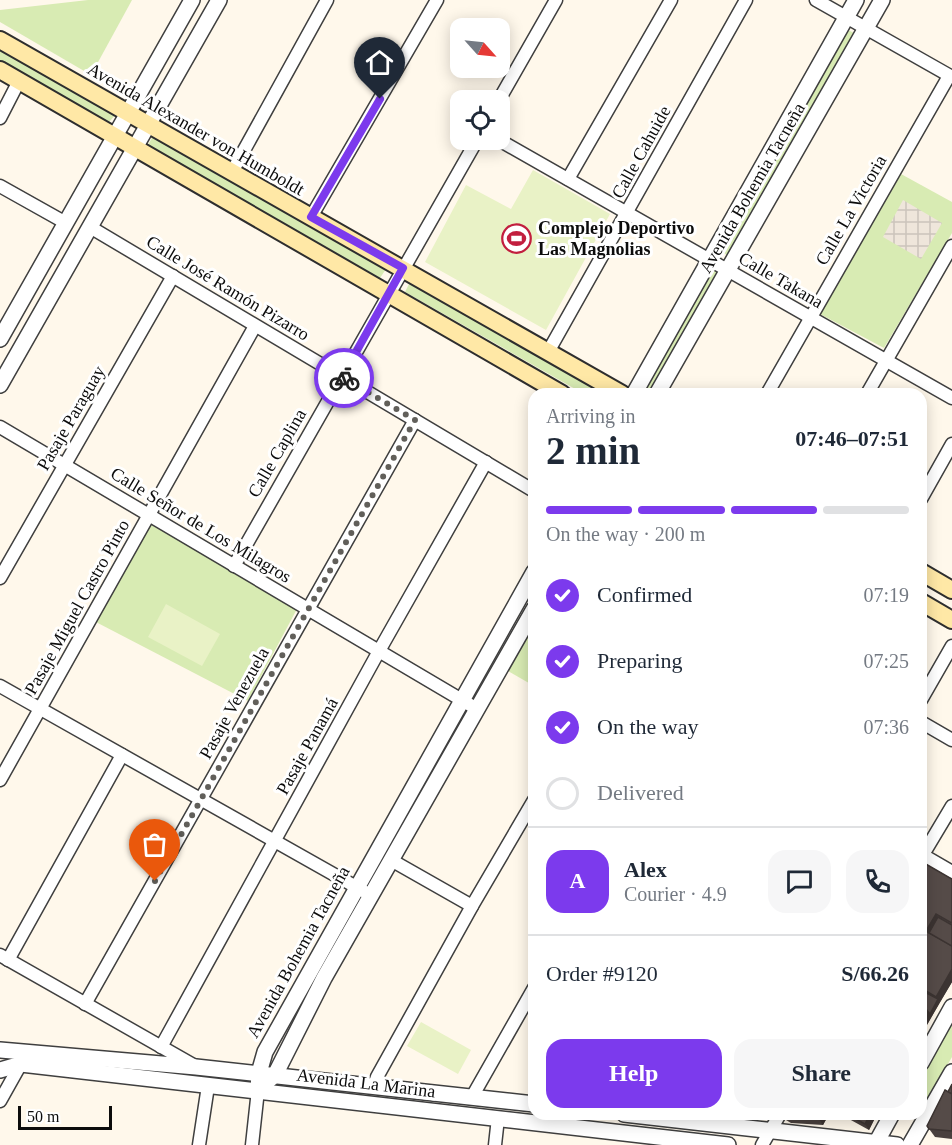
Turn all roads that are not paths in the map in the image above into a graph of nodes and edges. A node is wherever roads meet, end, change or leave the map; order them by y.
1 (192, 0) edge
2 (219, 0) edge
3 (327, 0) edge
4 (437, 0) edge
5 (556, 0) edge
6 (670, 0) edge
7 (746, 0) edge
8 (816, 0) edge
9 (856, 0) edge
10 (882, 0) edge
11 (847, 17) junction
12 (866, 28) junction
13 (0, 40) edge
14 (0, 70) edge
15 (950, 76) edge
16 (20, 81) junction
17 (505, 90) edge
18 (128, 112) junction
19 (0, 118) edge
20 (149, 124) junction
21 (115, 136) junction
22 (510, 146) edge
23 (135, 148) junction
24 (471, 150) edge
25 (232, 171) junction
26 (568, 179) junction
27 (0, 186) edge
28 (627, 213) junction
29 (311, 217) junction
30 (66, 223) junction
31 (90, 227) junction
32 (952, 246) edge
33 (710, 260) junction
34 (403, 268) junction
35 (728, 270) junction
36 (173, 276) junction
37 (388, 294) junction
38 (811, 318) junction
39 (255, 326) junction
40 (0, 339) edge
41 (548, 352) junction
42 (886, 361) junction
43 (342, 377) junction
44 (0, 385) edge
45 (552, 388) edge
46 (611, 388) edge
47 (637, 388) edge
48 (660, 388) edge
49 (770, 388) edge
50 (870, 388) edge
51 (952, 398) edge
52 (415, 420) junction
53 (0, 428) edge
54 (952, 444) edge
55 (486, 462) junction
56 (64, 465) junction
57 (528, 487) edge
58 (927, 488) edge
59 (149, 515) junction
60 (234, 566) junction
61 (927, 575) edge
62 (0, 578) edge
63 (528, 583) edge
64 (952, 590) edge
65 (927, 605) edge
66 (308, 609) junction
67 (528, 620) edge
68 (952, 620) edge
69 (952, 646) edge
70 (379, 651) junction
71 (0, 686) edge
72 (927, 690) edge
73 (462, 700) junction
74 (40, 708) junction
75 (477, 709) junction
76 (927, 725) edge
77 (952, 740) edge
78 (122, 755) junction
79 (0, 780) edge
80 (201, 799) junction
81 (952, 806) edge
82 (528, 810) edge
83 (276, 841) junction
84 (927, 848) edge
85 (927, 859) edge
86 (391, 860) junction
87 (952, 872) edge
88 (356, 887) junction
89 (371, 895) junction
90 (472, 906) junction
91 (4, 958) edge
92 (528, 999) edge
93 (85, 1004) junction
94 (952, 1007) edge
95 (160, 1047) junction
96 (0, 1050) edge
97 (927, 1052) edge
98 (24, 1058) junction
99 (196, 1067) junction
100 (0, 1070) edge
101 (952, 1072) edge
102 (259, 1073) junction
103 (275, 1075) junction
104 (208, 1086) junction
105 (374, 1086) junction
106 (258, 1090) junction
107 (472, 1097) junction
108 (0, 1101) edge
109 (528, 1103) edge
110 (927, 1115) edge
111 (498, 1118) junction
112 (528, 1119) edge
113 (570, 1120) edge
114 (684, 1120) edge
115 (698, 1120) edge
116 (776, 1120) edge
117 (889, 1120) edge
118 (924, 1120) edge
119 (770, 1131) junction
120 (674, 1139) junction
121 (877, 1144) edge
122 (199, 1145) edge
123 (252, 1145) edge
124 (495, 1145) edge
125 (728, 1145) edge
126 (762, 1145) edge
127 (897, 1145) edge
128 (910, 1145) edge

1 - 18 street
2 - 20 street
3 - 25 street
4 - 29 street
5 - 17 street
6 - 26 street
7 - 28 street, Calle Cahuide
8 - 11 street
9 - 11 street, Avenida Bohemia Tacneña
10 - 12 street, Avenida Bohemia Tacneña
11 - 12 street
11 - 33 street, Avenida Bohemia Tacneña
12 - 15 street
12 - 35 street, Avenida Bohemia Tacneña
13 - 18 main road, Avenida Alexander von Humboldt
14 - 16 main road
15 - 38 street, Calle La Victoria
16 - 19 street
16 - 21 main road
18 - 20 main road, Avenida Alexander von Humboldt
18 - 21 street
20 - 23 street
20 - 25 main road, Avenida Alexander von Humboldt
21 - 23 main road
21 - 30 street
22 - 26 street, Calle Takana
23 - 31 street
23 - 37 main road
24 - 34 street, Calle Caplina
25 - 29 main road, Avenida Alexander von Humboldt
26 - 28 street, Calle Takana
27 - 30 street
28 - 33 street, Calle Takana
28 - 41 street, Calle Cahuide
29 - 34 main road, Avenida Alexander von Humboldt
30 - 40 street
31 - 36 street, Calle José Ramón Pizarro
31 - 44 street
32 - 42 street
33 - 35 street, Calle Takana
33 - 47 street, Avenida Bohemia Tacneña
34 - 37 street, Calle Caplina
34 - 41 main road, Avenida Alexander von Humboldt
35 - 38 street, Calle Takana
35 - 48 street, Avenida Bohemia Tacneña
36 - 39 street, Calle José Ramón Pizarro
36 - 56 street, Pasaje Paraguay
37 - 43 street, Calle Caplina
37 - 45 main road
38 - 42 street, Calle Takana
38 - 49 street, Calle La Victoria
39 - 43 street, Calle José Ramón Pizarro
39 - 59 street, Pasaje Miguel Castro Pinto
41 - 46 main road, Avenida Alexander von Humboldt
42 - 50 street
42 - 51 street, Calle Takana
43 - 52 street, Calle José Ramón Pizarro
43 - 60 street, Calle Caplina
52 - 55 street, Calle José Ramón Pizarro
52 - 66 street, Pasaje Venezuela
53 - 56 street, Calle Señor de Los Milagros
54 - 58 street
55 - 57 street, Calle José Ramón Pizarro
55 - 70 street, Pasaje Panamá
56 - 59 street, Calle Señor de Los Milagros
56 - 62 street, Pasaje Paraguay
59 - 60 street, Calle Señor de Los Milagros
59 - 74 street, Pasaje Miguel Castro Pinto
60 - 66 street, Calle Señor de Los Milagros
61 - 64 main road
63 - 73 street, Avenida Bohemia Tacneña
65 - 68 main road
66 - 70 street, Calle Señor de Los Milagros
66 - 80 street, Pasaje Venezuela
67 - 75 street, Avenida Bohemia Tacneña
69 - 72 street
70 - 73 street, Calle Señor de Los Milagros
70 - 83 street, Pasaje Panamá
71 - 74 street
73 - 75 street, Calle Señor de Los Milagros
73 - 88 street, Avenida Bohemia Tacneña
74 - 78 street
74 - 79 street, Pasaje Miguel Castro Pinto
75 - 86 street, Avenida Bohemia Tacneña
76 - 77 street
78 - 80 street
78 - 91 street
80 - 83 street
80 - 93 street, Pasaje Venezuela
81 - 84 street
82 - 90 street
83 - 88 street
83 - 95 street, Pasaje Panamá
85 - 87 street
86 - 89 street, Avenida Bohemia Tacneña
86 - 90 street
88 - 89 street
88 - 102 street, Avenida Bohemia Tacneña
89 - 103 street, Avenida Bohemia Tacneña
90 - 105 street
91 - 93 street
92 - 107 street
93 - 95 street
94 - 97 street
95 - 99 street
96 - 98 street, Avenida La Marina
98 - 99 street, Avenida La Marina
98 - 100 street, Avenida La Marina
98 - 104 street, Avenida La Marina
98 - 108 street
99 - 102 street, Avenida La Marina
101 - 110 street
102 - 103 street, Avenida La Marina
102 - 106 street, Avenida Bohemia Tacneña
103 - 105 street, Avenida La Marina
103 - 106 street, Avenida Bohemia Tacneña
104 - 106 street, Avenida La Marina
104 - 122 street
105 - 107 street, Avenida La Marina
106 - 111 street, Avenida La Marina
106 - 123 street
107 - 109 street, Avenida La Marina
111 - 112 street, Avenida La Marina
111 - 124 street
113 - 120 street, Avenida La Marina
114 - 120 street
115 - 119 street
116 - 119 street
117 - 121 street
118 - 128 street
119 - 121 street
119 - 126 street
120 - 125 street, Avenida La Marina
121 - 127 street

